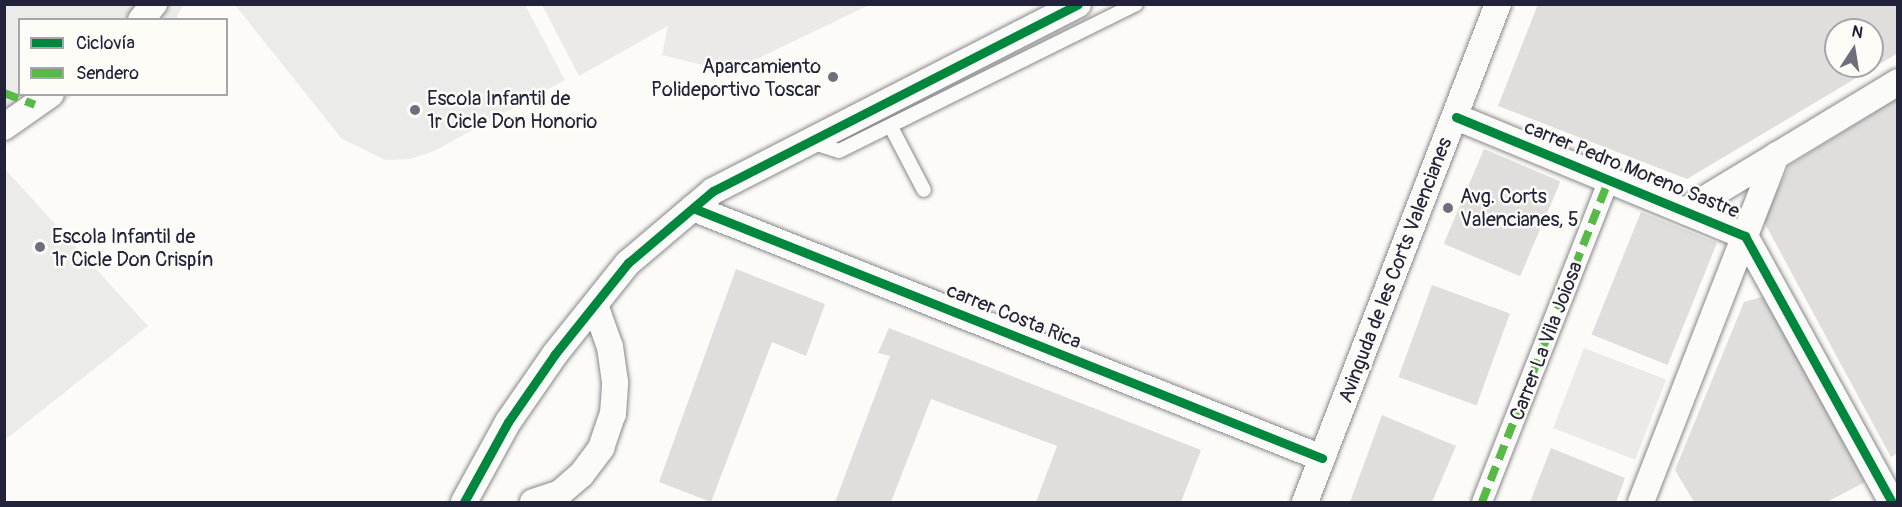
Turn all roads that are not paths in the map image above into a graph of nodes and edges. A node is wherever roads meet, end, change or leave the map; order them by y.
1 (154, 4) edge
2 (1078, 4) edge
3 (1136, 4) edge
4 (1498, 4) edge
5 (143, 18) edge
6 (1898, 82) edge
7 (48, 96) edge
8 (1456, 117) junction
9 (4, 127) edge
10 (891, 127) junction
11 (810, 142) junction
12 (1776, 155) junction
13 (1609, 180) junction
14 (924, 190) dead end
15 (693, 208) junction
16 (1685, 211) junction
17 (1745, 236) junction
18 (596, 308) junction
19 (1322, 458) junction
20 (1887, 496) edge
21 (465, 502) edge
22 (533, 502) edge
23 (1305, 502) edge
24 (1482, 502) edge
25 (1641, 502) edge

1 - 5 street
2 - 11 street
3 - 10 lane
4 - 8 street, Avinguda de les Corts Valencianes
6 - 12 street
7 - 9 street
8 - 13 street, carrer Pedro Moreno Sastre
8 - 19 street, Avinguda de les Corts Valencianes
10 - 11 lane
10 - 14 lane
11 - 15 street
12 - 16 street
12 - 17 street
13 - 16 street, carrer Pedro Moreno Sastre
13 - 24 street, Carrer La Vila Joiosa
15 - 18 street
15 - 19 street, carrer Costa Rica
16 - 17 street, carrer Pedro Moreno Sastre
17 - 20 street, carrer Pedro Moreno Sastre
17 - 25 street
18 - 21 street
18 - 22 street
19 - 23 street, Avinguda de les Corts Valencianes

